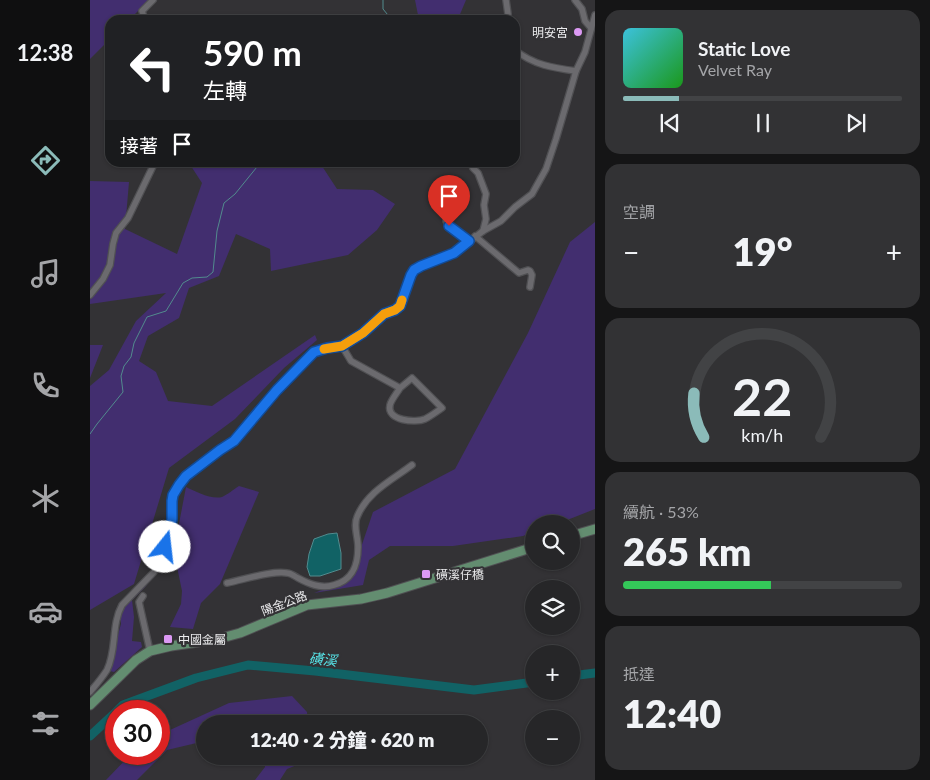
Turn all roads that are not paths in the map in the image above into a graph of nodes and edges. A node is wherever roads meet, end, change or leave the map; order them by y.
1 (153, 0) edge
2 (506, 0) edge
3 (575, 0) edge
4 (595, 14) edge
5 (143, 15) edge
6 (508, 15) edge
7 (591, 28) junction
8 (520, 54) edge
9 (576, 71) junction
10 (153, 167) edge
11 (473, 168) dead end
12 (450, 202) dead end
13 (483, 231) junction
14 (475, 236) junction
15 (469, 241) junction
16 (530, 288) dead end
17 (90, 295) edge
18 (342, 346) junction
19 (400, 388) junction
20 (412, 465) dead end
21 (595, 528) edge
22 (580, 533) edge
23 (525, 550) edge
24 (227, 583) dead end
25 (143, 596) dead end
26 (150, 652) junction
27 (90, 692) edge
28 (90, 705) edge

1 - 5 street
2 - 6 street
3 - 7 street
4 - 7 street
7 - 9 street
8 - 9 street
9 - 13 street
10 - 17 street
11 - 13 street
12 - 15 street
13 - 14 street
14 - 15 street
14 - 16 street
15 - 18 street
18 - 19 street
18 - 27 street
19 - 19 street
20 - 24 street
21 - 22 main road
23 - 26 main road, 陽金公路
25 - 26 street
26 - 28 main road, 陽金公路

